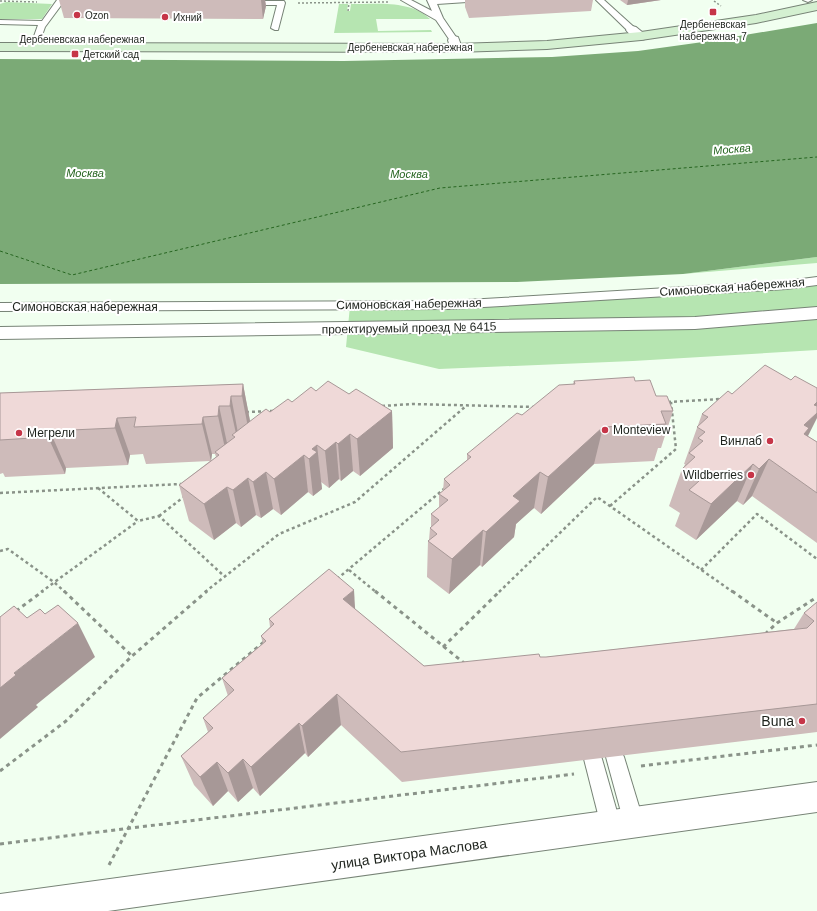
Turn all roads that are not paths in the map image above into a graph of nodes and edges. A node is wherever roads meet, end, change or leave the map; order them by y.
1 (467, 0) edge
2 (600, 0) edge
3 (808, 0) edge
4 (406, 1) edge
5 (432, 1) edge
6 (63, 2) edge
7 (242, 3) dead end
8 (817, 6) edge
9 (441, 21) junction
10 (0, 22) edge
11 (45, 23) junction
12 (430, 24) dead end
13 (275, 28) dead end
14 (637, 33) junction
15 (0, 39) edge
16 (37, 39) junction
17 (455, 44) junction
18 (0, 47) edge
19 (817, 281) edge
20 (0, 307) edge
21 (814, 318) edge
22 (0, 333) edge
23 (616, 763) edge
24 (595, 765) edge
25 (817, 797) edge
26 (622, 824) junction
27 (0, 910) edge

1 - 5 lane
2 - 14 lane
3 - 14 main road, Дербеневская набережная
4 - 9 lane
5 - 9 lane
6 - 11 lane
7 - 13 lane
8 - 14 main road, Дербеневская набережная
9 - 12 lane
9 - 17 lane
10 - 11 lane
11 - 16 lane
14 - 17 main road, Дербеневская набережная
15 - 16 main road, Дербеневская набережная
16 - 17 main road, Дербеневская набережная
17 - 18 main road, Дербеневская набережная
19 - 20 lane, Симоновская набережная
21 - 22 street, проектируемый проезд № 6415
23 - 26 lane
24 - 26 lane
25 - 26 street, улица Виктора Маслова
26 - 27 street, улица Виктора Маслова

